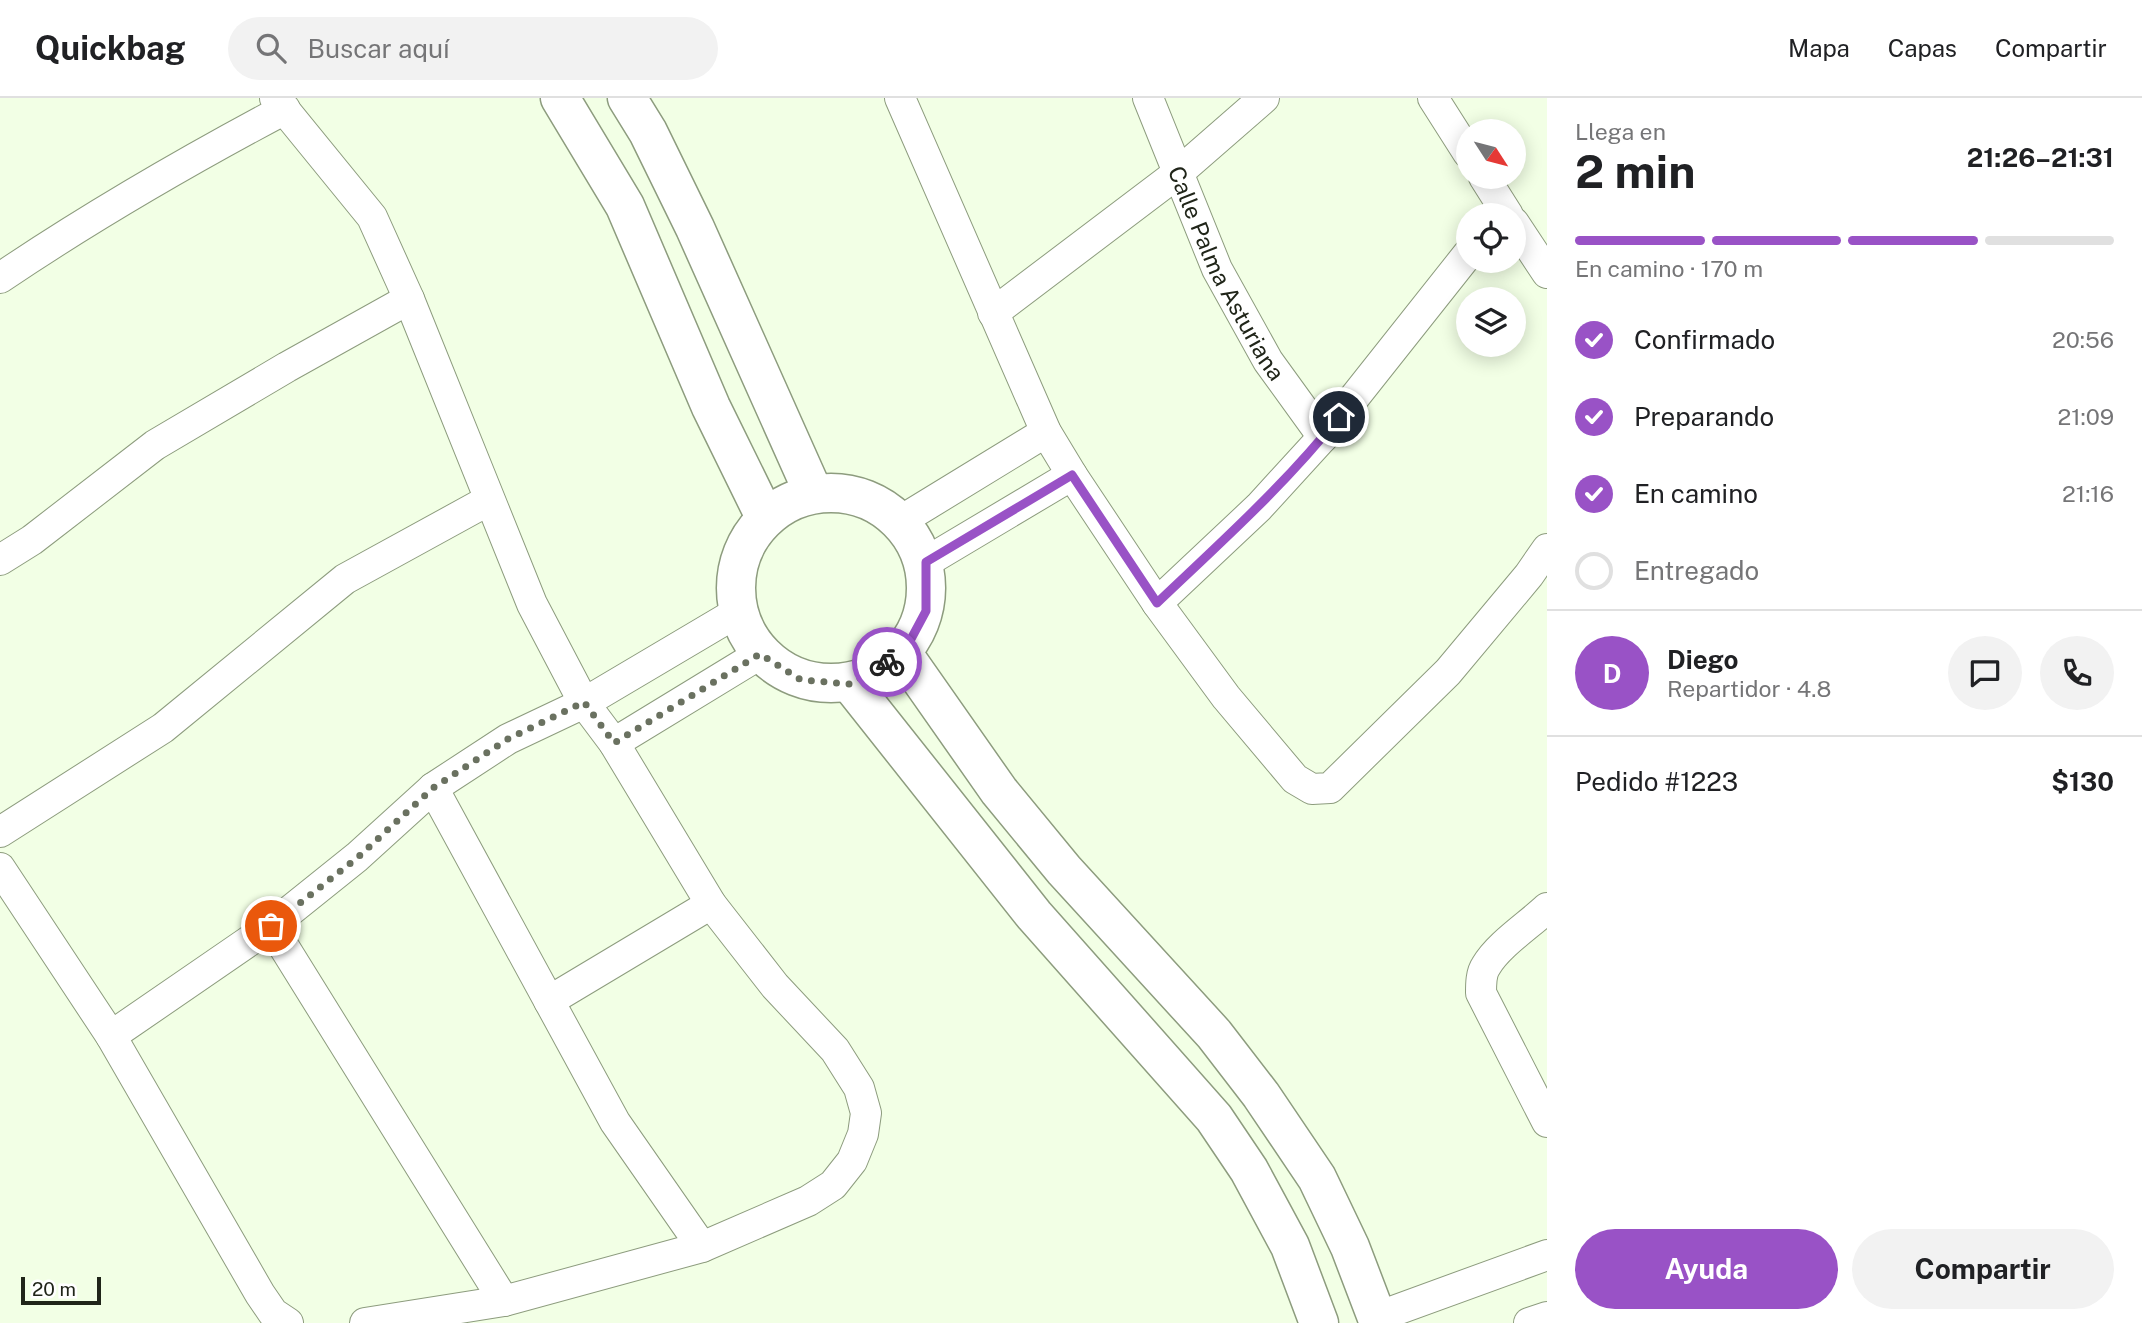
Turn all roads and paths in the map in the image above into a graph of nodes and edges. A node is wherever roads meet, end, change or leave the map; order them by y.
1 (560, 98) edge
2 (627, 98) edge
3 (901, 98) edge
4 (1148, 98) edge
5 (1264, 98) edge
6 (1433, 98) edge
7 (280, 103) edge
8 (1456, 134) edge
9 (1178, 173) junction
10 (1526, 244) edge
11 (1456, 269) edge
12 (1547, 273) edge
13 (0, 278) edge
14 (409, 299) junction
15 (993, 313) junction
16 (1046, 432) junction
17 (1323, 438) junction
18 (1072, 475) junction
19 (813, 492) junction
20 (489, 500) junction
21 (765, 517) junction
22 (902, 520) junction
23 (1547, 549) edge
24 (0, 560) edge
25 (926, 562) junction
26 (1157, 603) junction
27 (736, 613) junction
28 (760, 654) junction
29 (903, 654) junction
30 (850, 684) junction
31 (584, 702) junction
32 (614, 743) junction
33 (433, 788) junction
34 (0, 832) edge
35 (0, 868) edge
36 (710, 904) junction
37 (1547, 908) edge
38 (271, 926) junction
39 (549, 1001) junction
40 (111, 1036) junction
41 (1547, 1122) edge
42 (702, 1247) junction
43 (1547, 1255) edge
44 (504, 1301) junction
45 (1547, 1317) edge
46 (1378, 1320) edge
47 (288, 1323) edge
48 (365, 1323) edge
49 (1319, 1323) edge
50 (1529, 1323) edge

1 - 21 street
2 - 19 street
3 - 15 street
4 - 9 street, Calle Palma Asturiana
5 - 9 street
6 - 8 street
7 - 13 street
7 - 14 street
9 - 15 street
9 - 17 street, Calle Palma Asturiana
10 - 12 street
11 - 17 street
14 - 20 street
14 - 24 street
15 - 16 street
16 - 18 street
16 - 22 street
17 - 26 street
18 - 25 street
18 - 26 street
19 - 21 street
19 - 22 street
20 - 31 street
20 - 34 street
21 - 27 street
22 - 25 street
23 - 26 street
25 - 29 street
27 - 28 street
27 - 31 street
28 - 30 street
28 - 32 street
29 - 30 street
29 - 46 street
30 - 49 street
31 - 32 street
31 - 33 street
32 - 36 street
33 - 38 street
33 - 39 street
35 - 40 street
36 - 39 street
36 - 42 street
37 - 41 street
38 - 40 street
38 - 44 street
39 - 42 street
40 - 47 street
42 - 44 street
43 - 46 street
44 - 48 street
45 - 50 street

